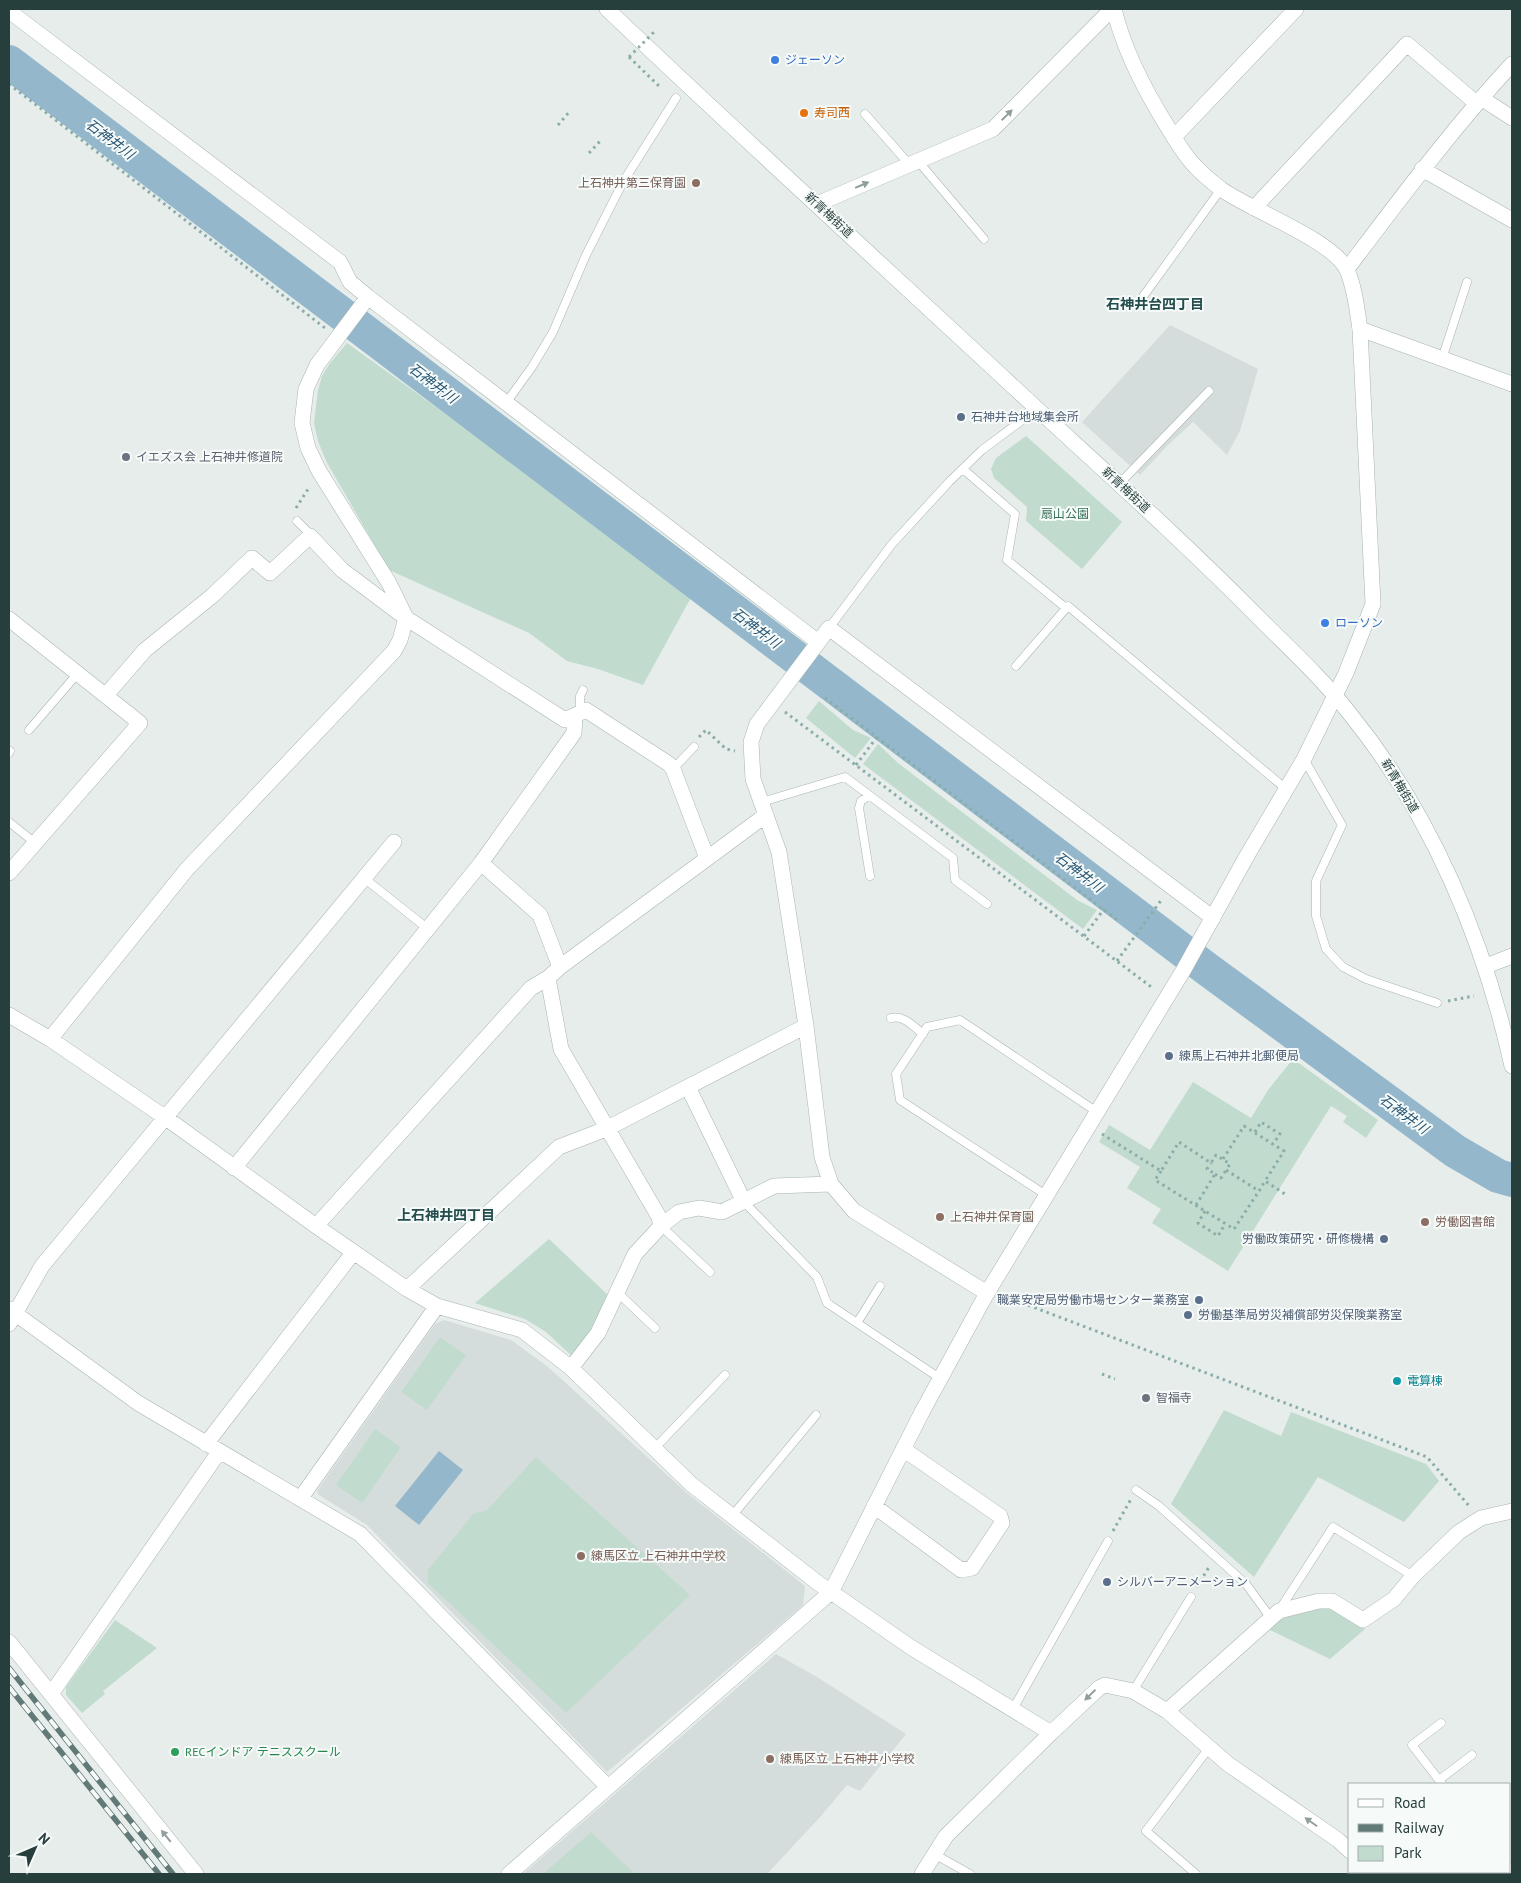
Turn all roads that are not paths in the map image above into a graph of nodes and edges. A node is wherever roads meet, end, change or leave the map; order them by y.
1 (609, 9) edge
2 (1113, 9) edge
3 (1296, 9) edge
4 (9, 11) edge
5 (1512, 64) edge
6 (676, 98) dead end
7 (1478, 101) junction
8 (865, 114) dead end
9 (1512, 118) edge
10 (1174, 138) junction
11 (914, 162) junction
12 (1422, 169) junction
13 (1221, 189) junction
14 (817, 204) junction
15 (1254, 208) junction
16 (1512, 220) edge
17 (984, 238) dead end
18 (1347, 269) junction
19 (1467, 282) dead end
20 (368, 297) junction
21 (1142, 298) dead end
22 (1360, 329) junction
23 (1442, 359) junction
24 (1512, 384) edge
25 (1209, 391) dead end
26 (506, 403) junction
27 (1037, 408) junction
28 (963, 469) junction
29 (1120, 483) junction
30 (297, 521) dead end
31 (310, 536) junction
32 (1066, 608) junction
33 (406, 618) junction
34 (9, 619) edge
35 (829, 628) junction
36 (816, 645) junction
37 (1016, 666) dead end
38 (78, 673) junction
39 (583, 690) dead end
40 (106, 695) junction
41 (1336, 696) junction
42 (577, 714) junction
43 (29, 730) dead end
44 (694, 747) dead end
45 (1304, 760) junction
46 (673, 768) junction
47 (1286, 789) junction
48 (868, 796) junction
49 (764, 808) junction
50 (9, 822) edge
51 (34, 842) junction
52 (394, 842) dead end
53 (707, 858) junction
54 (481, 862) junction
55 (9, 873) edge
56 (870, 876) dead end
57 (364, 878) junction
58 (987, 904) dead end
59 (1213, 918) junction
60 (428, 929) junction
61 (1512, 956) edge
62 (1486, 966) junction
63 (560, 967) junction
64 (548, 978) junction
65 (1437, 1003) road end
66 (9, 1015) edge
67 (891, 1018) dead end
68 (806, 1026) junction
69 (923, 1034) junction
70 (50, 1039) junction
71 (1512, 1066) edge
72 (688, 1087) junction
73 (1097, 1112) junction
74 (166, 1118) junction
75 (606, 1129) junction
76 (234, 1168) junction
77 (831, 1184) junction
78 (1046, 1195) junction
79 (744, 1202) junction
80 (316, 1226) junction
81 (661, 1226) junction
82 (353, 1253) junction
83 (710, 1272) dead end
84 (880, 1286) dead end
85 (407, 1289) junction
86 (617, 1292) junction
87 (988, 1292) junction
88 (437, 1306) junction
89 (11, 1315) edge
90 (857, 1323) junction
91 (655, 1328) dead end
92 (571, 1368) junction
93 (725, 1375) dead end
94 (941, 1379) junction
95 (816, 1415) dead end
96 (206, 1444) junction
97 (654, 1449) junction
98 (903, 1449) junction
99 (219, 1452) junction
100 (1136, 1490) road end
101 (300, 1499) junction
102 (874, 1506) junction
103 (1512, 1511) edge
104 (732, 1516) junction
105 (1108, 1541) road end
106 (1413, 1576) junction
107 (831, 1592) junction
108 (1191, 1597) road end
109 (1275, 1614) junction
110 (9, 1642) edge
111 (1133, 1692) junction
112 (51, 1694) junction
113 (1013, 1709) junction
114 (1166, 1711) junction
115 (1441, 1723) dead end
116 (1051, 1733) junction
117 (1209, 1748) junction
118 (1472, 1755) dead end
119 (1441, 1782) edge
120 (608, 1787) junction
121 (1348, 1849) edge
122 (934, 1854) junction
123 (196, 1874) edge
124 (509, 1874) edge
125 (922, 1874) edge
126 (970, 1874) edge
127 (1196, 1874) edge

1 - 14 street, 新青梅街道
2 - 10 street
11 -> 2 street
3 - 10 street
4 - 20 street
5 - 7 street
6 - 26 lane
7 - 9 street
7 - 12 street
7 - 15 street
8 - 11 lane
10 - 13 street
14 -> 11 street
11 - 17 lane
12 - 16 street
12 - 18 street
13 - 15 street
13 - 21 lane
14 - 27 street, 新青梅街道
15 - 18 street
18 - 22 street
19 - 23 lane
20 - 26 street
20 - 33 street
22 - 23 street
22 - 41 street
23 - 24 street
25 - 29 lane
26 - 36 street
27 - 28 lane
27 - 29 street, 新青梅街道
28 - 32 lane
28 - 35 lane
29 - 41 street, 新青梅街道
30 - 31 lane
31 - 33 street
31 - 40 street
32 - 37 lane
32 - 47 lane
33 - 42 street
33 - 70 street
34 - 38 street
35 - 36 street
35 - 59 street
36 - 49 street
38 - 40 street
38 - 43 lane
39 - 42 lane
40 - 51 street
41 - 45 street
41 - 62 street, 新青梅街道
42 - 46 street
42 - 54 street
44 - 46 lane
45 - 47 street
45 - 65 lane
46 - 53 street
47 - 59 street
48 - 49 lane
48 - 56 lane
48 - 58 lane
49 - 53 street
49 - 68 street
50 - 51 lane
51 - 55 street
52 - 57 street
53 - 63 street
54 - 60 street
54 - 63 street
57 - 60 lane
57 - 74 street
59 - 73 street
60 - 76 street
61 - 62 street
62 - 71 street, 新青梅街道
63 - 64 street
64 - 75 street
64 - 80 street
66 - 70 street
67 - 69 lane
68 - 72 street
68 - 77 street
69 - 73 lane
69 - 78 lane
70 - 74 street
72 - 75 street
72 - 79 street
73 - 78 street
74 - 76 street
74 - 89 street
75 - 81 street
75 - 85 street
76 - 80 street
77 - 79 street
77 - 87 street
78 - 87 street
79 - 81 street
79 - 90 lane
80 - 82 street
81 - 83 lane
81 - 86 street
82 - 85 street
82 - 96 street
84 - 90 lane
85 - 88 street
86 - 91 lane
86 - 92 street
87 - 94 street
88 - 92 street
88 - 101 street
89 - 96 street
90 - 94 lane
92 - 97 street
93 - 97 lane
94 - 98 street
95 - 104 lane
96 - 99 street
97 - 104 street
98 - 102 street
98 - 102 street
99 - 101 street
99 - 112 street
100 - 109 lane
101 - 120 street
102 - 107 street
103 - 106 street
104 - 107 street
105 - 113 lane
106 - 109 street
106 - 109 lane
107 - 113 street
107 - 120 street
108 - 111 lane
109 - 114 street
110 - 112 street
111 - 114 street
111 -> 116 street
123 -> 112 street
113 - 116 street
114 - 117 street
115 - 119 lane
116 - 122 street
121 -> 117 street
117 - 127 lane
118 - 119 lane
120 - 124 street
122 - 125 street
122 - 126 lane

